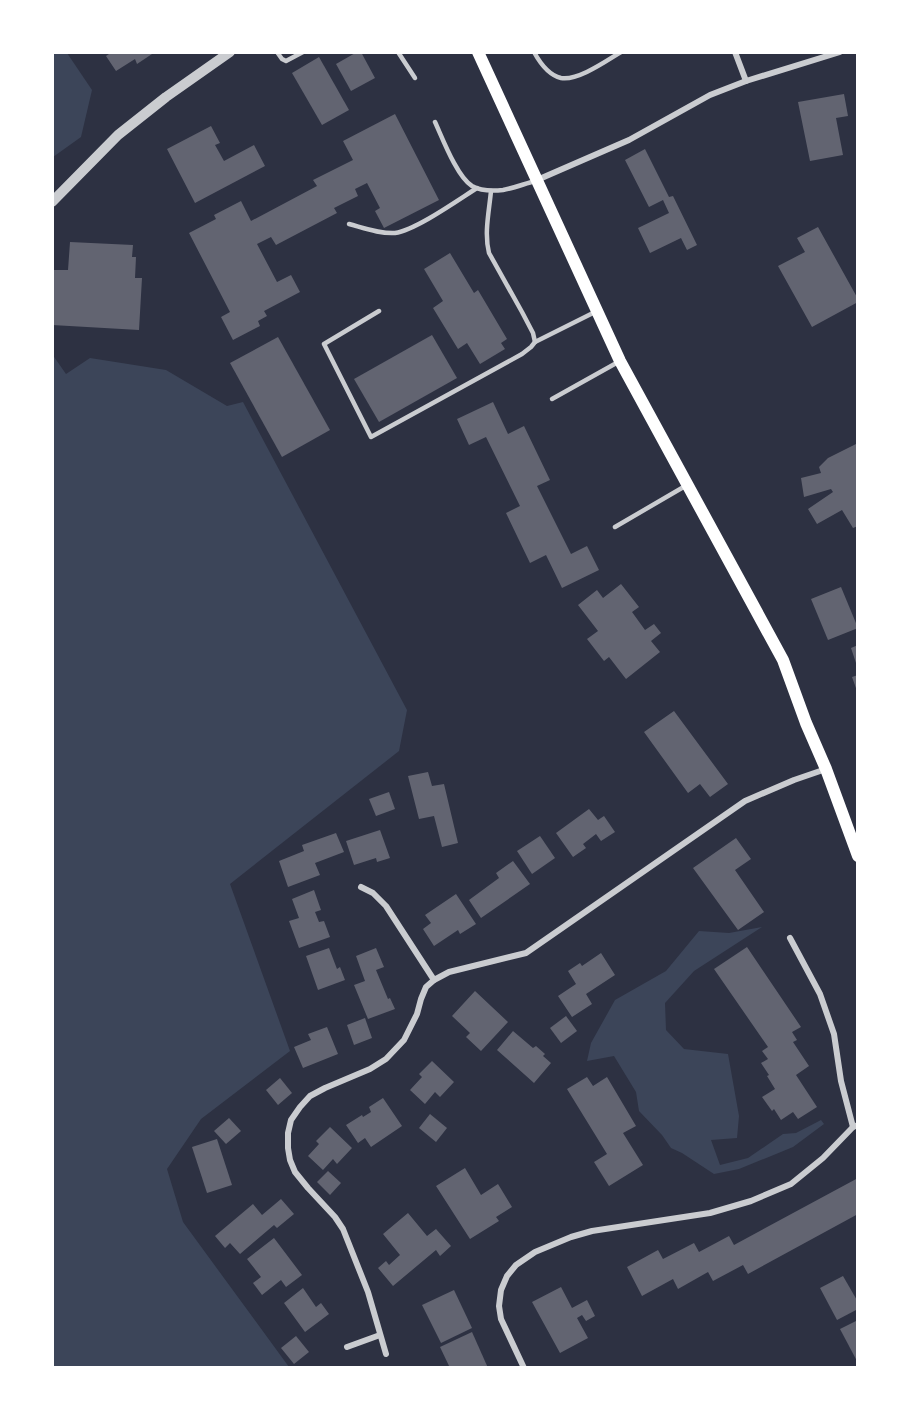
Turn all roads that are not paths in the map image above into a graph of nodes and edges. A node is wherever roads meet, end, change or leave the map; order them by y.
1 (230, 52) edge
2 (277, 52) edge
3 (303, 52) edge
4 (398, 52) edge
5 (478, 52) edge
6 (534, 52) edge
7 (621, 52) edge
8 (735, 52) edge
9 (840, 52) edge
10 (415, 78) dead end
11 (746, 81) junction
12 (435, 122) dead end
13 (537, 180) junction
14 (477, 188) junction
15 (491, 191) junction
16 (52, 202) edge
17 (350, 224) dead end
18 (379, 310) dead end
19 (597, 310) junction
20 (535, 342) junction
21 (620, 361) junction
22 (552, 399) dead end
23 (687, 485) junction
24 (615, 527) dead end
25 (826, 769) junction
26 (858, 856) edge
27 (361, 887) dead end
28 (790, 938) dead end
29 (434, 980) junction
30 (855, 1126) edge
31 (380, 1335) junction
32 (347, 1347) dead end
33 (386, 1354) dead end
34 (524, 1368) edge

1 - 16 street
2 - 3 lane
4 - 10 lane
5 - 13 main road
6 - 7 lane
8 - 11 street
9 - 11 street
11 - 13 street
12 - 14 lane
13 - 15 lane
13 - 19 main road
14 - 15 lane
14 - 17 lane
15 - 20 lane
18 - 20 lane
19 - 20 lane
19 - 21 main road
21 - 22 lane
21 - 23 main road
23 - 24 lane
23 - 25 main road
25 - 26 main road
25 - 29 street
27 - 29 street
28 - 30 street
29 - 31 street
30 - 34 street
31 - 32 street
31 - 33 street

